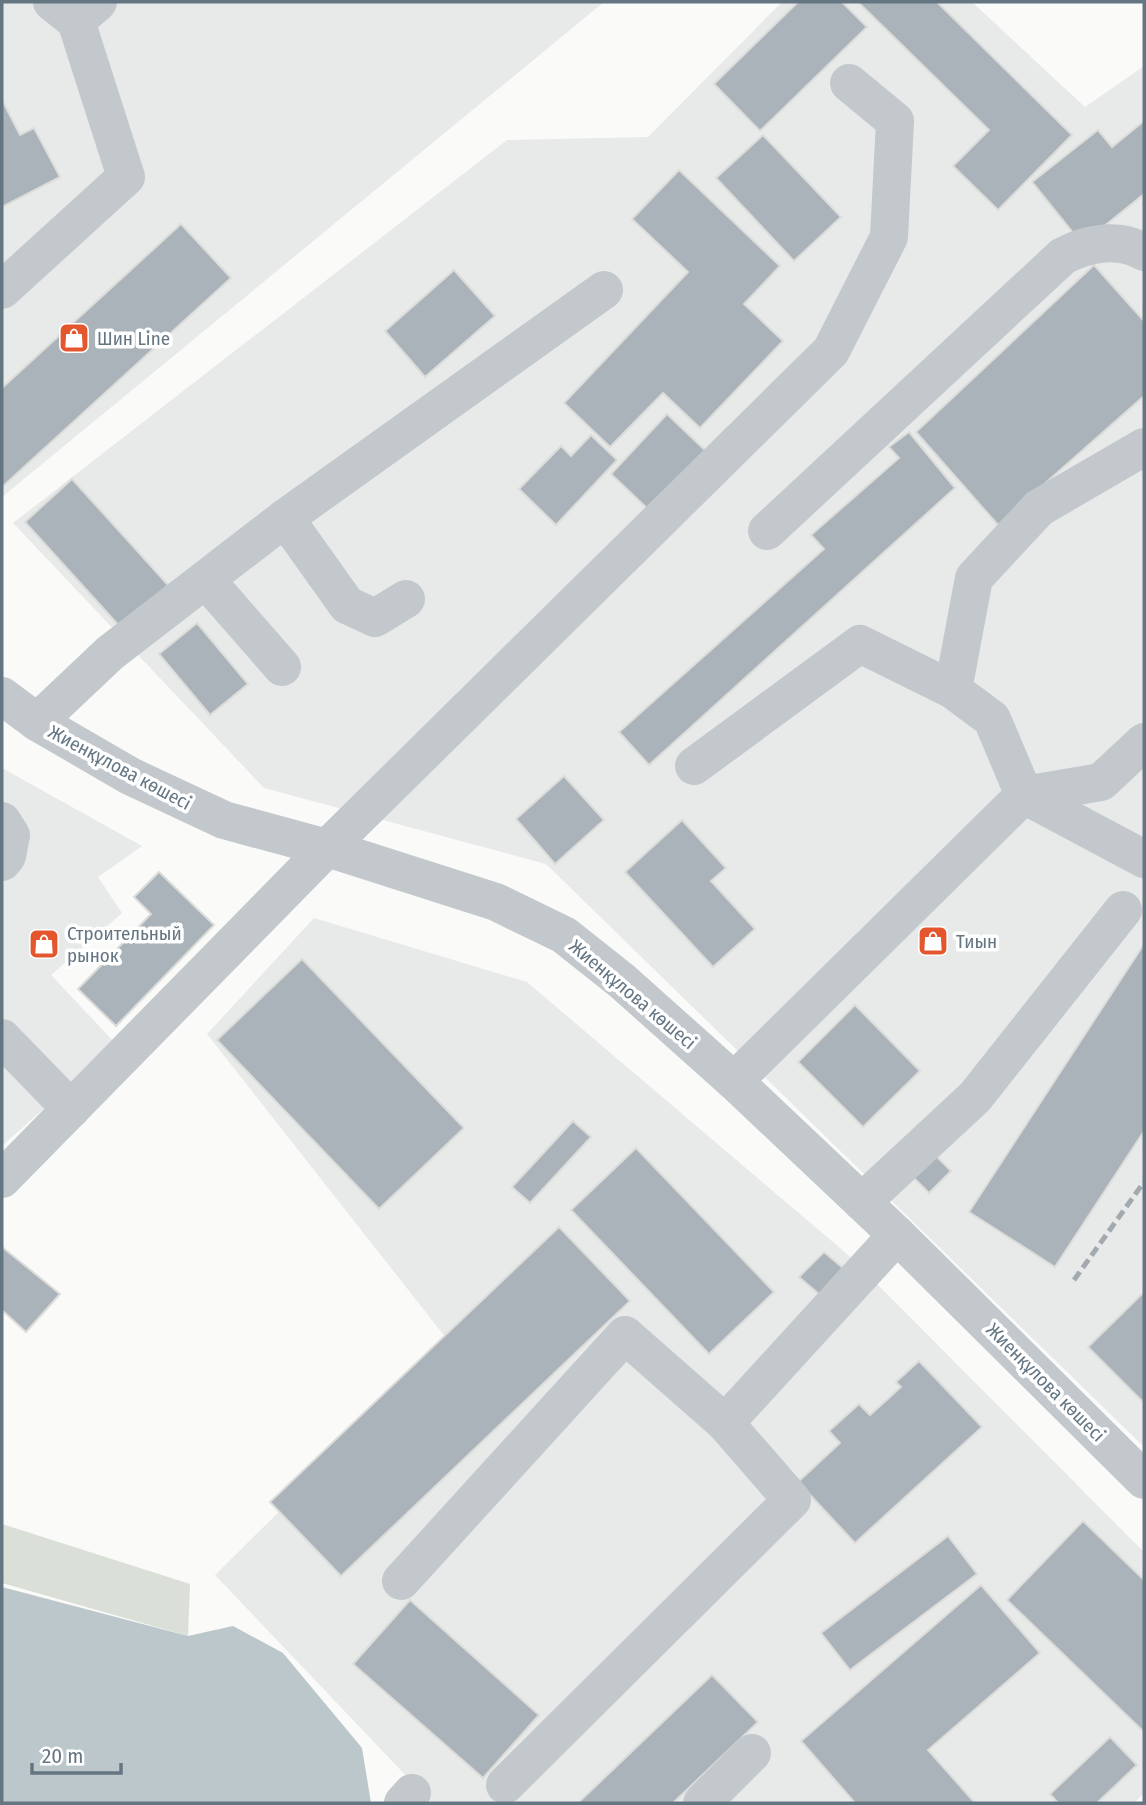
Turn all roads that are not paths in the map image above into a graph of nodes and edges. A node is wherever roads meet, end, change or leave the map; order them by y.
1 (75, 8) edge
2 (849, 83) dead end
3 (1144, 253) edge
4 (2, 290) edge
5 (604, 290) dead end
6 (1144, 447) edge
7 (285, 518) junction
8 (767, 531) dead end
9 (207, 581) junction
10 (406, 599) dead end
11 (282, 667) dead end
12 (953, 690) junction
13 (2, 696) edge
14 (37, 722) junction
15 (1144, 743) edge
16 (694, 766) dead end
17 (1024, 795) junction
18 (2, 821) edge
19 (327, 848) junction
20 (1144, 859) edge
21 (2, 862) edge
22 (1123, 910) dead end
23 (2, 1038) edge
24 (734, 1081) junction
25 (71, 1108) junction
26 (2, 1178) edge
27 (862, 1202) junction
28 (897, 1235) junction
29 (725, 1423) junction
30 (1144, 1480) edge
31 (401, 1581) dead end
32 (752, 1753) dead end
33 (505, 1786) dead end
34 (702, 1803) edge

1 - 4 street
2 - 19 street
3 - 8 street
5 - 7 street
6 - 12 street
7 - 9 street
7 - 10 street
9 - 11 street
9 - 14 street
12 - 16 street
12 - 17 street
13 - 14 street, Жиенқұлова көшесі
14 - 19 street, Жиенқұлова көшесі
15 - 17 street
17 - 20 street
17 - 24 street
18 - 21 street
19 - 24 street, Жиенқұлова көшесі
19 - 25 street
22 - 27 street
23 - 25 street
24 - 27 street, Жиенқұлова көшесі
25 - 26 street
27 - 28 street, Жиенқұлова көшесі
28 - 29 street
28 - 30 street, Жиенқұлова көшесі
29 - 31 street
29 - 33 street
32 - 34 street

